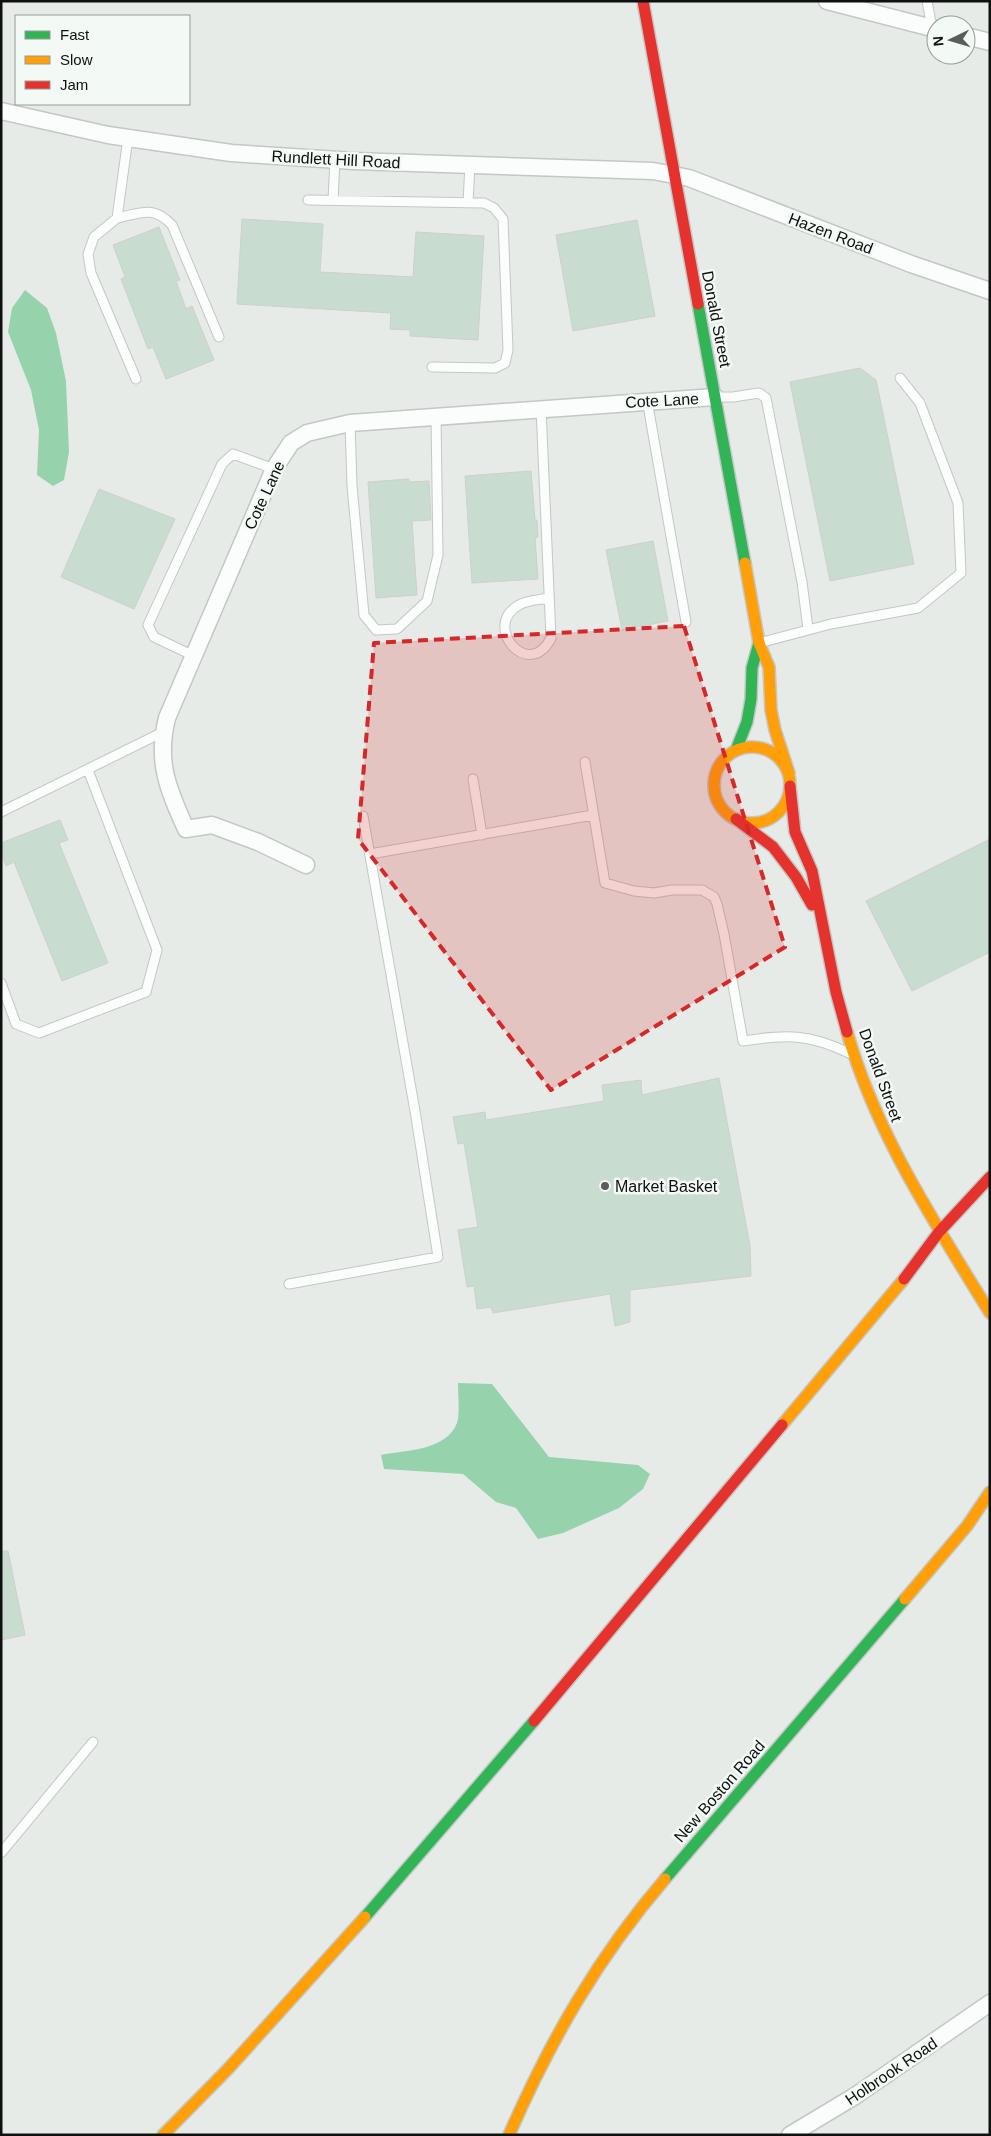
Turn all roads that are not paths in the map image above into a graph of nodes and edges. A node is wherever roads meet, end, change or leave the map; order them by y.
1 (643, 1) edge
2 (827, 1) edge
3 (928, 1) edge
4 (856, 5) edge
5 (931, 15) edge
6 (926, 26) edge
7 (976, 38) edge
8 (990, 42) edge
9 (1, 111) edge
10 (128, 138) junction
11 (336, 160) junction
12 (470, 164) junction
13 (673, 175) junction
14 (308, 200) dead end
15 (333, 200) junction
16 (468, 203) junction
17 (117, 218) junction
18 (990, 292) edge
19 (219, 336) dead end
20 (432, 367) dead end
21 (900, 378) dead end
22 (136, 379) dead end
23 (715, 397) junction
24 (647, 400) junction
25 (541, 408) junction
26 (436, 416) junction
27 (350, 423) junction
28 (274, 469) junction
29 (549, 598) junction
30 (686, 622) dead end
31 (808, 629) junction
32 (759, 643) junction
33 (194, 656) junction
34 (163, 732) junction
35 (736, 750) junction
36 (585, 762) dead end
37 (88, 770) junction
38 (788, 773) junction
39 (473, 780) dead end
40 (790, 786) junction
41 (1, 812) edge
42 (594, 815) junction
43 (364, 816) dead end
44 (735, 819) junction
45 (482, 835) junction
46 (370, 854) junction
47 (306, 865) dead end
48 (820, 919) junction
49 (1, 983) edge
50 (854, 1056) junction
51 (990, 1177) edge
52 (939, 1232) junction
53 (289, 1284) dead end
54 (990, 1313) edge
55 (990, 1492) edge
56 (93, 1742) dead end
57 (1, 1853) edge
58 (990, 2002) edge
59 (163, 2135) edge
60 (509, 2135) edge
61 (790, 2135) edge

1 - 13 street, Donald Street
2 - 4 street
3 - 5 lane
4 - 6 street
7 - 8 street
9 - 10 street, Rundlett Hill Road
10 - 11 street, Rundlett Hill Road
10 - 17 lane
11 - 12 street, Rundlett Hill Road
11 - 15 lane
12 - 13 street, Rundlett Hill Road
12 - 16 lane
13 - 18 street, Hazen Road
13 - 23 street, Donald Street
14 - 15 lane
15 - 16 lane
16 - 20 lane
17 - 19 lane
17 - 22 lane
21 - 31 lane
23 - 24 street, Cote Lane
23 - 31 lane
23 - 32 street, Donald Street
24 - 25 street, Cote Lane
24 - 30 lane
25 - 26 street, Cote Lane
25 - 29 lane
26 - 27 street, Cote Lane
26 - 27 lane
27 - 28 street, Cote Lane
28 - 33 street, Cote Lane
28 - 33 lane
29 - 29 lane
31 - 32 lane
32 - 35 street, Donald Street
32 - 38 street, Donald Street
33 - 34 street, Cote Lane
34 - 37 lane
34 - 47 street, Cote Lane
35 - 38 street, Donald Street
35 - 44 street, Donald Street
36 - 42 lane
37 - 41 lane
37 - 49 lane
38 - 40 street, Donald Street
39 - 45 lane
40 - 44 street
40 - 48 street, Donald Street
42 - 45 lane
42 - 50 lane
43 - 46 lane
44 - 48 street, Donald Street
45 - 46 lane
46 - 53 lane
48 - 50 street, Donald Street
50 - 52 street, Donald Street
51 - 52 street
52 - 54 street
52 - 59 street
55 - 60 street, New Boston Road
56 - 57 lane
58 - 61 street, Holbrook Road

